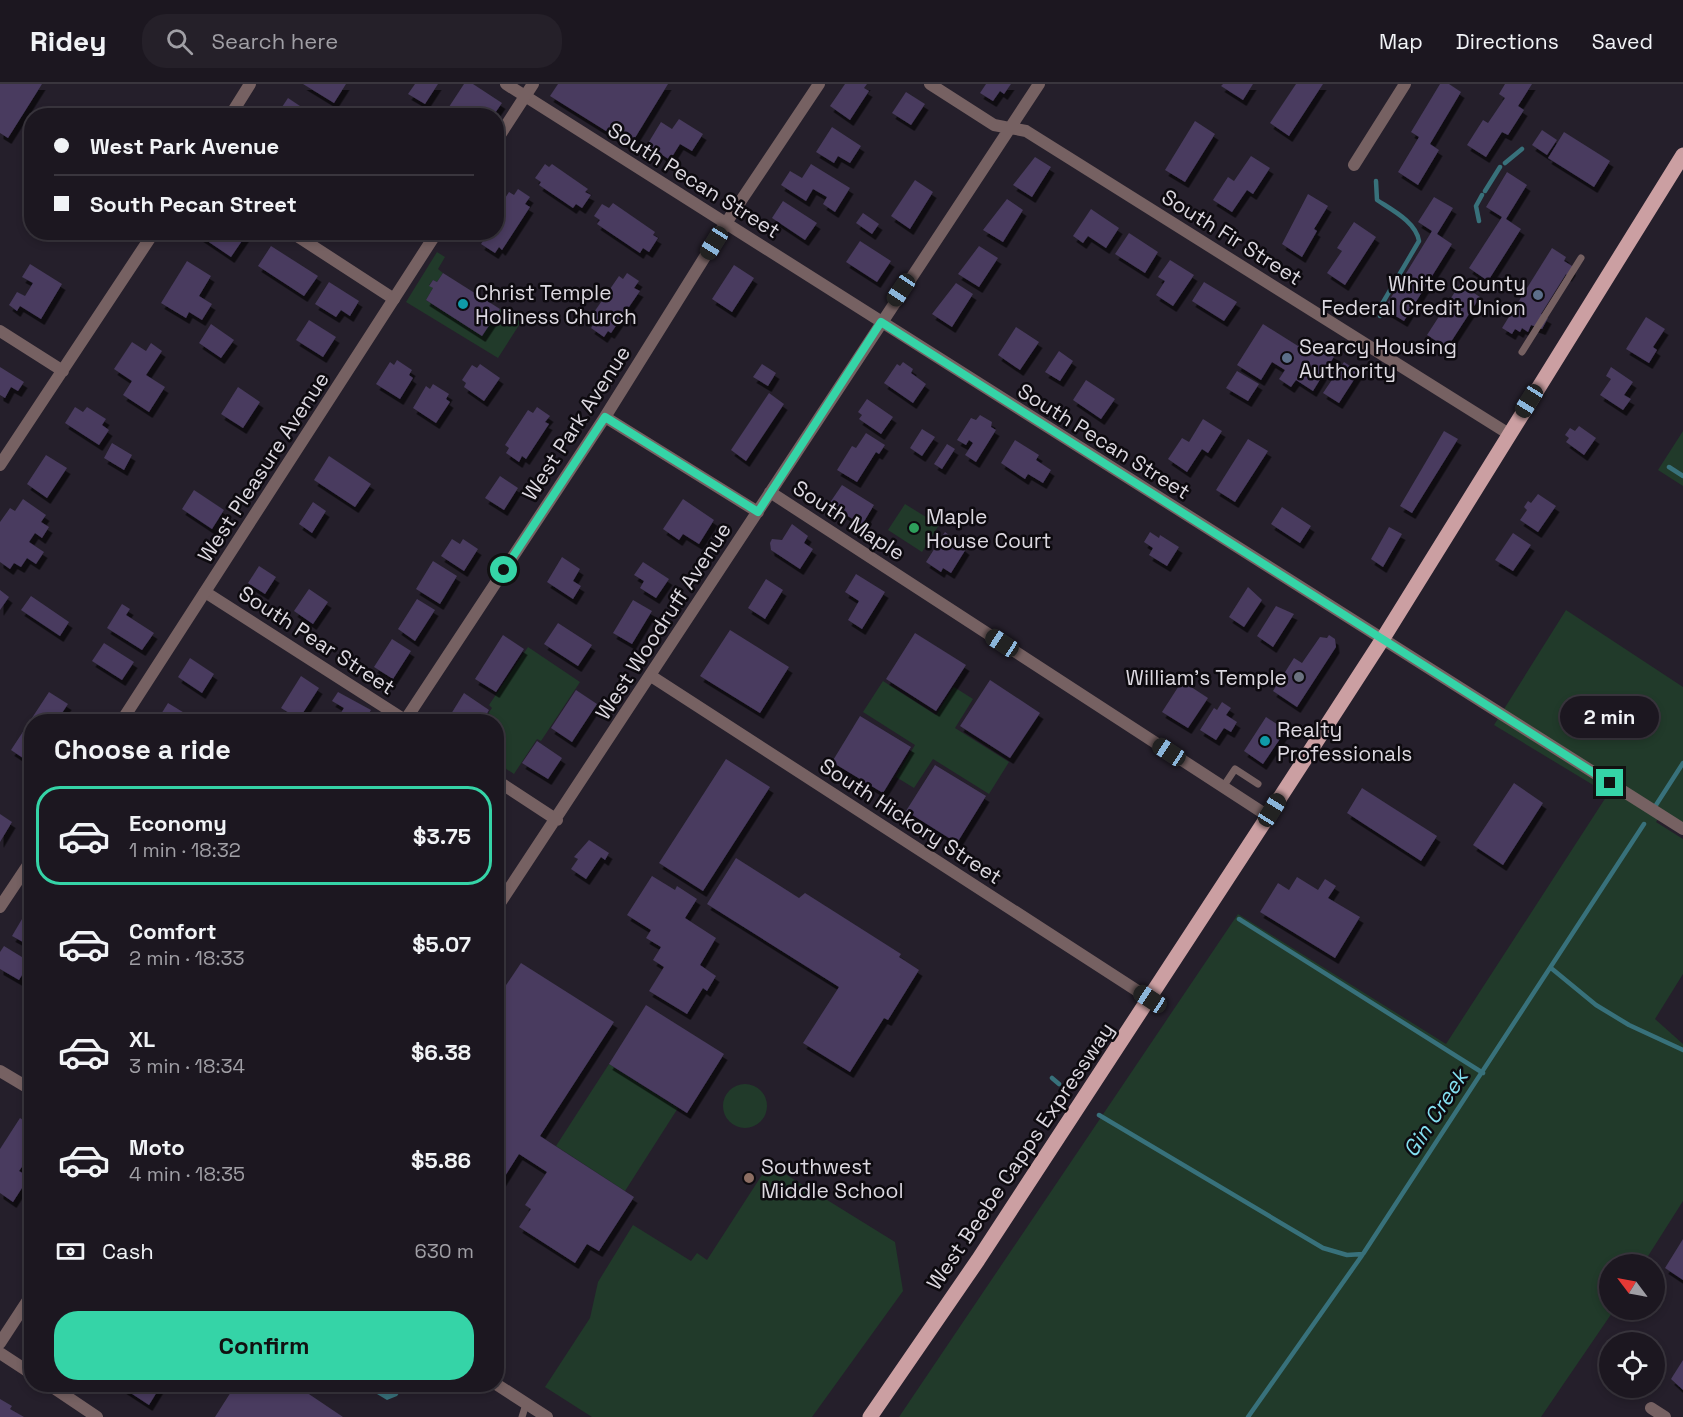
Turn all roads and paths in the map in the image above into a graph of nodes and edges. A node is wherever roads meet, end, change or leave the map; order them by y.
1 (250, 84) edge
2 (506, 84) edge
3 (533, 84) edge
4 (819, 84) edge
5 (930, 84) edge
6 (1039, 84) edge
7 (1405, 84) edge
8 (526, 96) junction
9 (235, 108) edge
10 (1010, 128) junction
11 (504, 129) edge
12 (1683, 155) edge
13 (1354, 165) dead end
14 (726, 223) junction
15 (149, 240) edge
16 (303, 240) edge
17 (432, 240) edge
18 (1581, 258) dead end
19 (394, 298) junction
20 (881, 322) junction
21 (0, 331) edge
22 (1522, 352) dead end
23 (63, 371) junction
24 (605, 417) junction
25 (1509, 434) junction
26 (0, 465) edge
27 (770, 492) junction
28 (758, 512) junction
29 (205, 592) junction
30 (1382, 640) junction
31 (651, 676) junction
32 (126, 714) edge
33 (395, 714) edge
34 (411, 714) edge
35 (1258, 784) dead end
36 (504, 785) edge
37 (1223, 787) junction
38 (1268, 816) junction
39 (557, 820) junction
40 (1683, 829) edge
41 (24, 871) edge
42 (504, 897) edge
43 (0, 907) edge
44 (1150, 999) junction
45 (0, 1071) edge
46 (24, 1085) edge
47 (24, 1306) edge
48 (0, 1343) edge
49 (0, 1353) edge
50 (24, 1369) edge
51 (504, 1389) edge
52 (60, 1392) edge
53 (526, 1404) junction
54 (1651, 1408) dead end
55 (97, 1417) edge
56 (522, 1417) edge
57 (547, 1417) edge
58 (870, 1417) edge
59 (1665, 1417) edge

1 - 9 street
2 - 8 street, South Pecan Street
3 - 8 street
4 - 14 street, West Park Avenue
5 - 10 street, South Fir Street
6 - 10 street, West Woodruff Avenue
7 - 13 street
8 - 11 street
8 - 14 street, South Pecan Street
10 - 20 street, West Woodruff Avenue
10 - 25 street, South Fir Street
12 - 25 main road, West Beebe Capps Expressway
14 - 20 street, South Pecan Street
14 - 24 street, West Park Avenue
15 - 23 street
16 - 19 street
17 - 19 street, West Pleasure Avenue
18 - 22 lane
19 - 29 street, West Pleasure Avenue
20 - 27 street, West Woodruff Avenue
20 - 30 street, South Pecan Street
21 - 23 street
23 - 26 street
24 - 28 street
24 - 34 street, West Park Avenue
25 - 30 main road, West Beebe Capps Expressway
27 - 28 street, West Woodruff Avenue
27 - 37 street, South Maple
28 - 31 street, West Woodruff Avenue
29 - 32 street, West Pleasure Avenue
29 - 33 street, South Pear Street
30 - 38 main road, West Beebe Capps Expressway
30 - 40 street, South Pecan Street
31 - 39 street, West Woodruff Avenue
31 - 44 street, South Hickory Street
35 - 37 lane
36 - 39 street
37 - 38 street, South Maple
38 - 44 main road, West Beebe Capps Expressway
39 - 42 street, West Woodruff Avenue
41 - 43 street
44 - 58 main road, West Beebe Capps Expressway
45 - 46 street
47 - 48 street
49 - 50 street
51 - 53 street
52 - 55 street
53 - 56 lane
53 - 57 street
54 - 59 street

